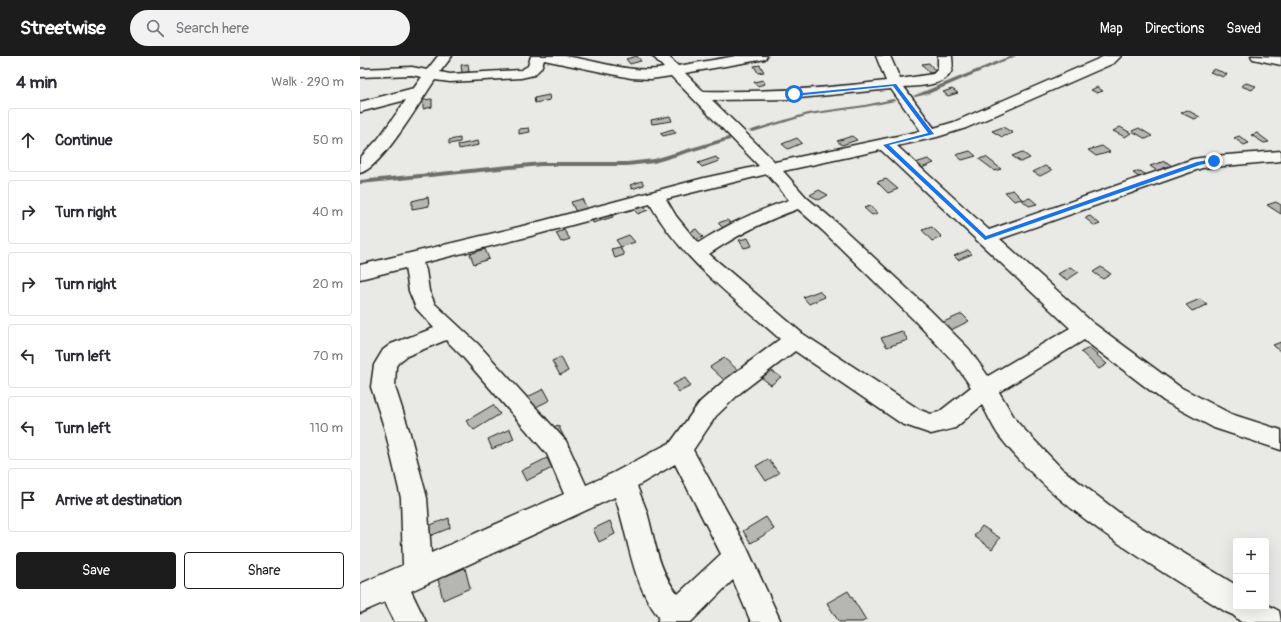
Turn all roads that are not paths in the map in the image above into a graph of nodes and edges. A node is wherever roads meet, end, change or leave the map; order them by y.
1 (445, 56) edge
2 (538, 56) edge
3 (544, 56) edge
4 (660, 56) edge
5 (760, 56) edge
6 (883, 56) edge
7 (945, 56) edge
8 (1114, 56) edge
9 (1258, 56) edge
10 (738, 58) edge
11 (581, 60) edge
12 (1281, 61) edge
13 (362, 67) edge
14 (675, 71) junction
15 (430, 75) junction
16 (894, 85) junction
17 (418, 92) junction
18 (699, 95) junction
19 (360, 106) edge
20 (931, 134) junction
21 (886, 145) junction
22 (1281, 156) edge
23 (363, 163) edge
24 (771, 168) junction
25 (656, 198) junction
26 (801, 202) junction
27 (985, 238) junction
28 (696, 253) junction
29 (412, 260) junction
30 (360, 272) edge
31 (1085, 329) junction
32 (450, 330) junction
33 (795, 340) junction
34 (985, 390) junction
35 (1281, 440) edge
36 (680, 449) junction
37 (622, 481) junction
38 (580, 500) junction
39 (737, 557) junction
40 (418, 573) junction
41 (392, 586) junction
42 (360, 599) edge
43 (1247, 612) edge
44 (675, 618) edge
45 (411, 622) edge
46 (766, 622) edge

1 - 15 street
2 - 15 street
3 - 11 street
4 - 14 street
5 - 10 street
6 - 16 street
7 - 16 street
8 - 20 street
9 - 12 street
10 - 14 street
11 - 14 street
13 - 15 street
14 - 18 street
15 - 17 street
16 - 18 street
16 - 20 street
17 - 19 street
17 - 23 street
18 - 24 street
20 - 21 street
21 - 24 street
21 - 27 street
22 - 27 street
24 - 25 street
24 - 26 street
25 - 28 street
25 - 29 street
26 - 28 street
26 - 34 street
27 - 31 street
28 - 33 street
29 - 30 street
29 - 32 street
31 - 34 street
31 - 35 street
32 - 38 street
32 - 40 street
33 - 34 street
33 - 36 street
34 - 43 street
36 - 37 street
36 - 39 street
37 - 38 street
37 - 44 street
38 - 40 street
39 - 44 street
39 - 46 street
40 - 41 street
41 - 42 street
41 - 45 street

